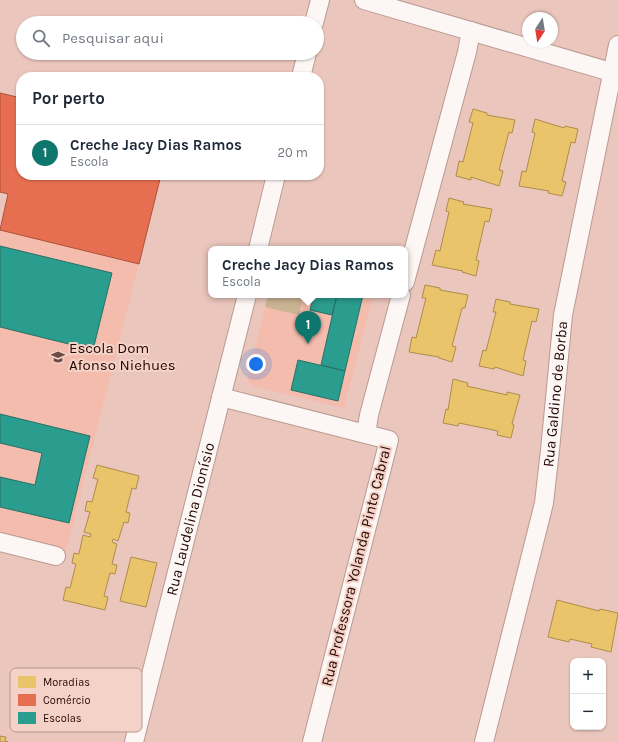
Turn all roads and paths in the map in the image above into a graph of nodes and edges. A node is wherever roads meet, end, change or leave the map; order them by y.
1 (320, 0) edge
2 (364, 0) edge
3 (316, 16) edge
4 (471, 31) junction
5 (618, 45) edge
6 (305, 60) edge
7 (302, 72) edge
8 (615, 73) edge
9 (275, 180) edge
10 (259, 246) edge
11 (408, 271) edge
12 (246, 298) edge
13 (401, 298) edge
14 (221, 398) junction
15 (366, 434) junction
16 (0, 542) edge
17 (56, 556) dead end
18 (142, 710) edge
19 (137, 732) edge
20 (134, 742) edge
21 (312, 742) edge
22 (484, 742) edge

1 - 3 street
2 - 4 street
4 - 8 street
4 - 11 street
5 - 8 street, Rua Galdino de Borba
6 - 7 street
8 - 22 street, Rua Galdino de Borba
9 - 10 street
12 - 14 street, Rua Laudelina Dionísio
13 - 15 street
14 - 15 street, Rua Professora Yolanda Pinto Cabral
14 - 18 street, Rua Laudelina Dionísio
15 - 21 street, Rua Professora Yolanda Pinto Cabral
16 - 17 street
19 - 20 street, Rua Laudelina Dionísio

